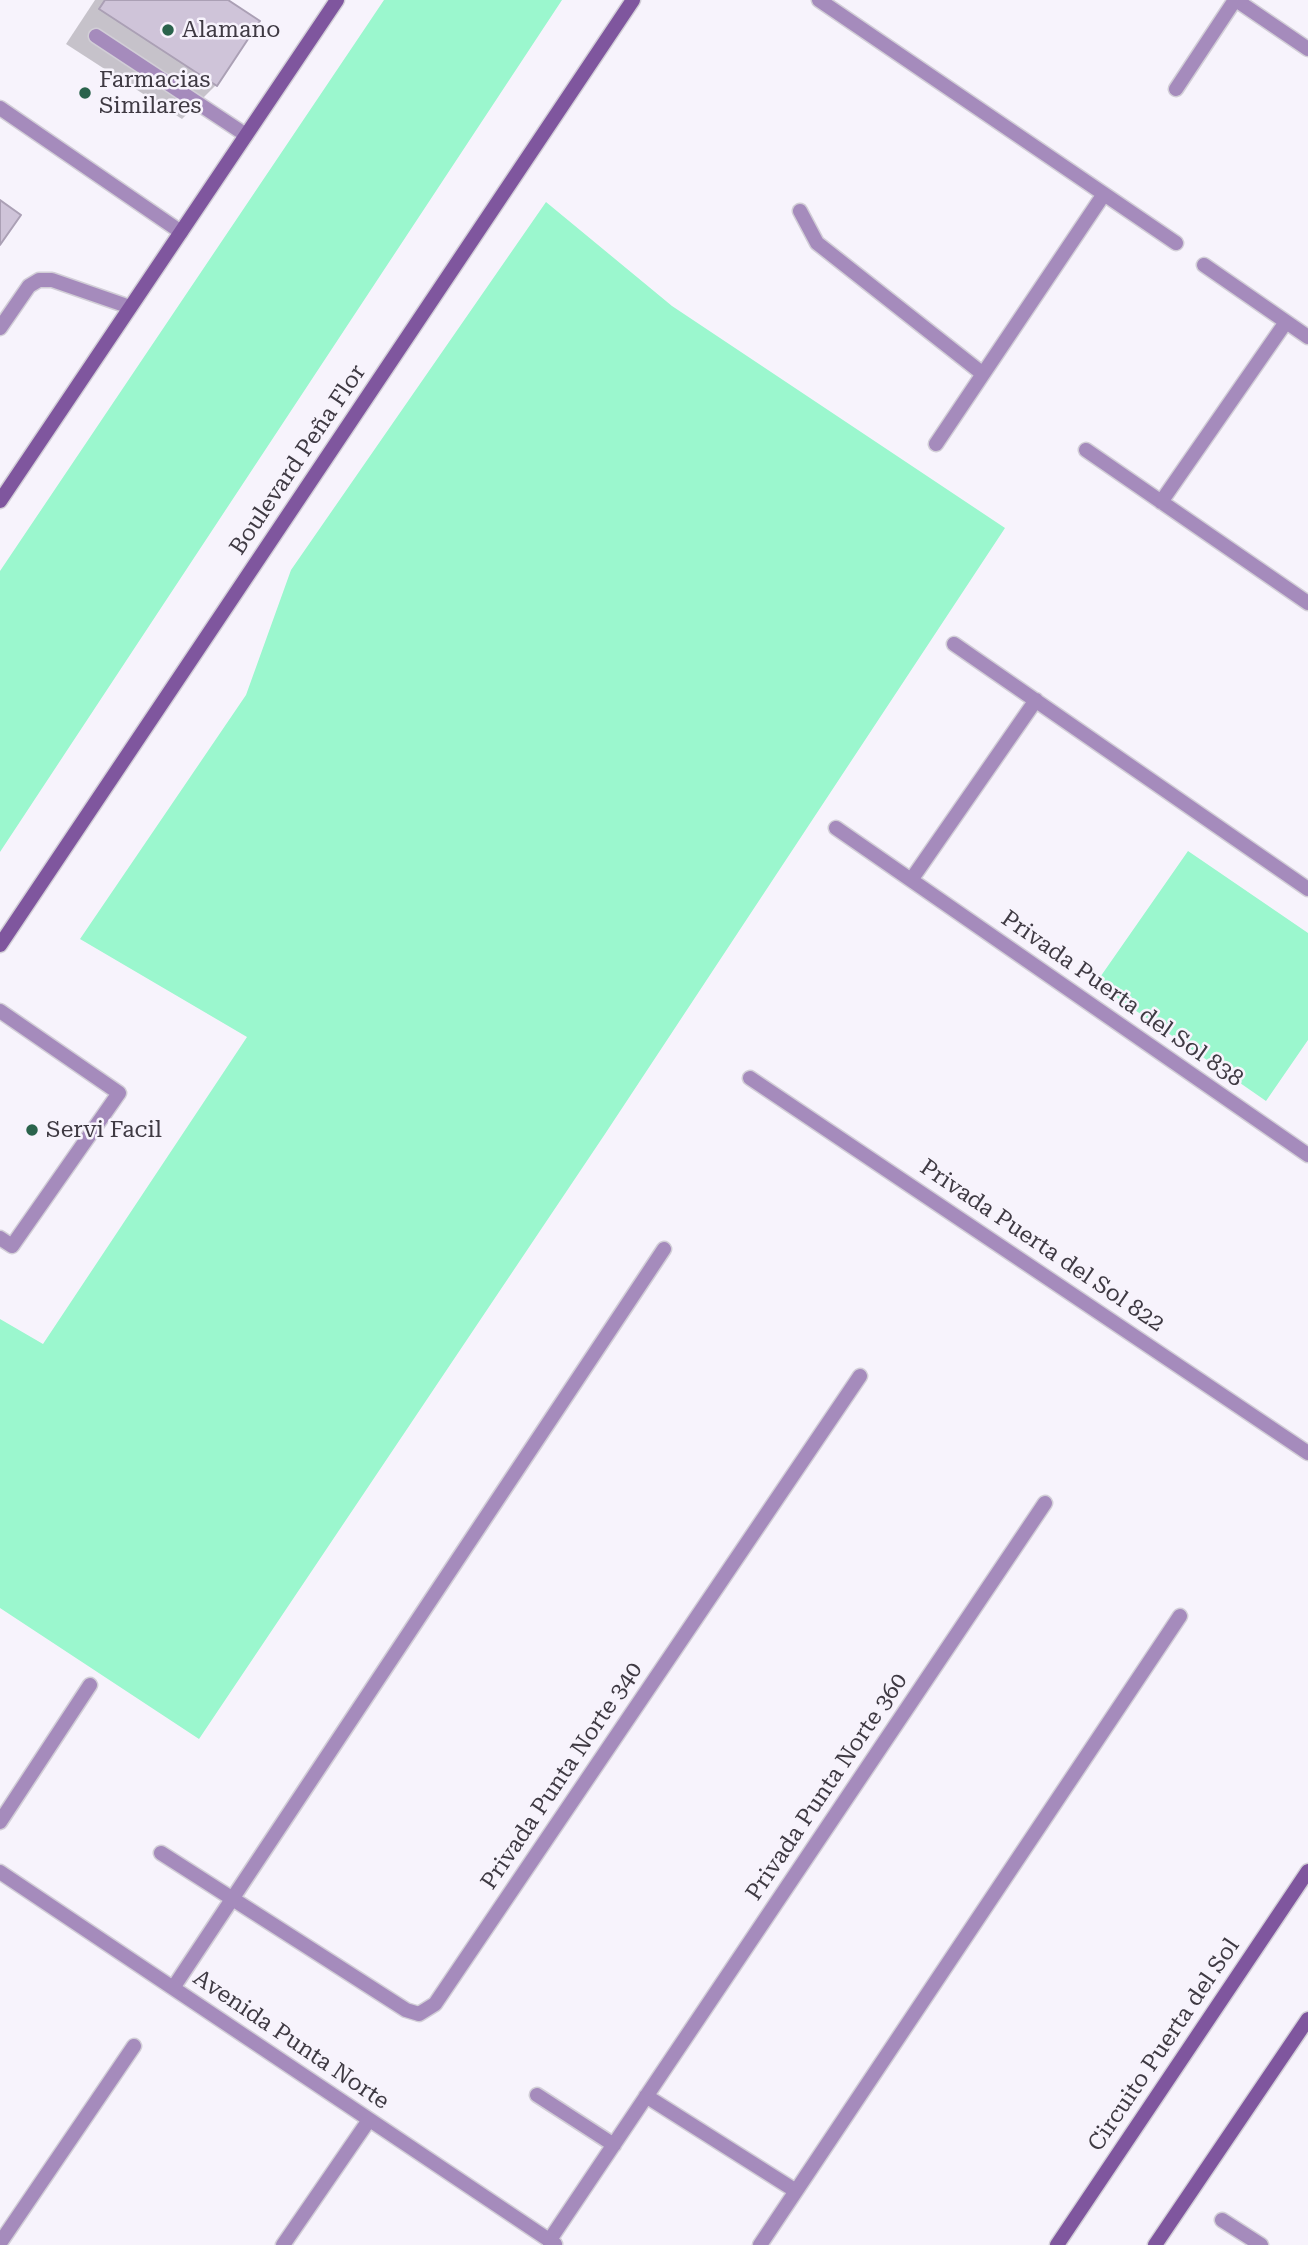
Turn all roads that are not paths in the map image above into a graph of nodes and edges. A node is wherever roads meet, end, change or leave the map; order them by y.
1 (337, 0) edge
2 (633, 0) edge
3 (819, 0) edge
4 (1235, 0) edge
5 (96, 36) dead end
6 (1308, 49) edge
7 (1176, 89) dead end
8 (0, 108) edge
9 (246, 135) junction
10 (1104, 194) junction
11 (800, 211) dead end
12 (181, 232) junction
13 (1176, 243) dead end
14 (1205, 265) dead end
15 (130, 307) junction
16 (1286, 322) junction
17 (0, 328) edge
18 (1308, 337) edge
19 (983, 374) junction
20 (936, 444) dead end
21 (1086, 450) dead end
22 (1, 498) edge
23 (1161, 502) junction
24 (1308, 603) edge
25 (954, 643) dead end
26 (1036, 700) junction
27 (836, 828) dead end
28 (911, 880) junction
29 (1308, 889) edge
30 (0, 945) edge
31 (0, 1011) edge
32 (750, 1078) dead end
33 (1308, 1154) edge
34 (0, 1238) edge
35 (664, 1249) dead end
36 (860, 1376) dead end
37 (1308, 1452) edge
38 (1045, 1503) dead end
39 (1180, 1616) dead end
40 (90, 1685) dead end
41 (0, 1822) edge
42 (161, 1853) dead end
43 (1308, 1871) edge
44 (0, 1872) edge
45 (232, 1900) junction
46 (173, 1988) junction
47 (1308, 2019) edge
48 (134, 2046) dead end
49 (537, 2095) dead end
50 (646, 2096) junction
51 (369, 2120) junction
52 (614, 2145) junction
53 (796, 2191) junction
54 (1222, 2220) dead end
55 (0, 2243) edge
56 (552, 2243) edge
57 (283, 2245) edge
58 (760, 2245) edge
59 (1057, 2245) edge
60 (1155, 2245) edge
61 (1261, 2245) edge

1 - 9 main road
2 - 30 main road, Boulevard Peña Flor
3 - 10 street
4 - 6 street
4 - 7 street
5 - 9 street
8 - 12 street
9 - 12 main road
10 - 13 street
10 - 19 street
11 - 19 street
12 - 15 main road
14 - 16 street
15 - 17 street
15 - 22 main road
16 - 18 street
16 - 23 street
19 - 20 street
21 - 23 street
23 - 24 street
25 - 26 street
26 - 28 street
26 - 29 street
27 - 28 street, Privada Puerta del Sol 838
28 - 33 street, Privada Puerta del Sol 838
31 - 34 street
32 - 37 street, Privada Puerta del Sol 822
35 - 45 street
36 - 45 street, Privada Punta Norte 340
38 - 50 street, Privada Punta Norte 360
39 - 53 street
40 - 41 street
42 - 45 street, Privada Punta Norte 340
43 - 59 main road, Circuito Puerta del Sol
44 - 46 street, Avenida Punta Norte
45 - 46 street
46 - 51 street, Avenida Punta Norte
47 - 60 main road
48 - 55 street
49 - 52 street
50 - 52 street, Privada Punta Norte 360
50 - 53 street
51 - 56 street, Avenida Punta Norte
51 - 57 street
52 - 56 street, Privada Punta Norte 360
53 - 58 street
54 - 61 street

